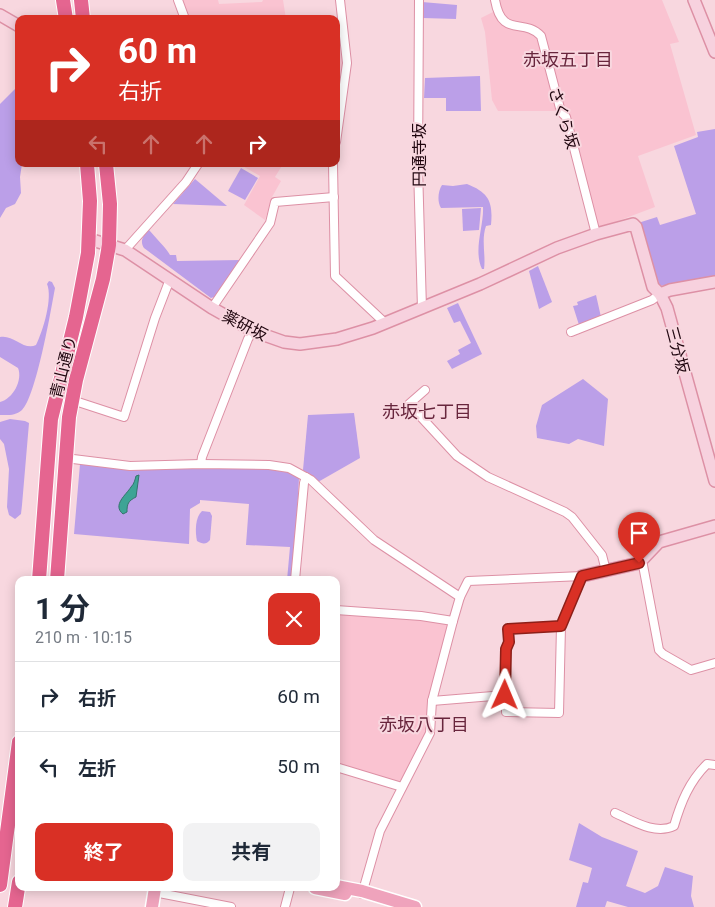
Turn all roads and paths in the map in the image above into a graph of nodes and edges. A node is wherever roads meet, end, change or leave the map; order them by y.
1 (63, 0) edge
2 (81, 0) edge
3 (178, 0) edge
4 (340, 0) edge
5 (419, 0) edge
6 (495, 0) edge
7 (694, 0) edge
8 (0, 15) edge
9 (65, 15) edge
10 (83, 15) edge
11 (183, 15) edge
12 (15, 24) edge
13 (715, 52) edge
14 (340, 113) edge
15 (87, 167) edge
16 (106, 167) edge
17 (196, 167) edge
18 (334, 167) edge
19 (334, 198) junction
20 (633, 224) joint
21 (596, 234) junction
22 (89, 239) junction
23 (118, 248) junction
24 (170, 279) junction
25 (715, 282) edge
26 (660, 294) junction
27 (212, 308) junction
28 (422, 309) junction
29 (385, 323) junction
30 (253, 331) junction
31 (571, 332) dead end
32 (425, 390) dead end
33 (72, 400) junction
34 (66, 458) junction
35 (201, 464) junction
36 (306, 477) junction
37 (715, 481) edge
38 (715, 526) edge
39 (642, 560) junction
40 (606, 571) junction
41 (39, 576) edge
42 (57, 576) edge
43 (295, 576) edge
44 (582, 576) junction
45 (460, 597) junction
46 (340, 610) edge
47 (453, 621) junction
48 (561, 626) junction
49 (715, 662) edge
50 (505, 695) junction
51 (432, 701) junction
52 (715, 765) edge
53 (340, 769) edge
54 (402, 787) junction
55 (15, 797) edge
56 (616, 813) dead end
57 (13, 825) edge
58 (0, 885) edge
59 (340, 887) edge
60 (18, 891) edge
61 (154, 891) edge
62 (159, 891) edge
63 (289, 891) edge
64 (338, 891) edge
65 (362, 894) junction
66 (398, 906) edge
67 (15, 907) edge
68 (152, 907) edge
69 (231, 907) edge
70 (285, 907) edge
71 (415, 907) edge

1 - 9 highway
2 - 10 highway
3 - 11 street
4 - 14 street
5 - 28 street, 円通寺坂
6 - 21 street, さくら坂
7 - 13 street
8 - 12 street
15 - 22 highway, 青山通り
16 - 23 highway, 青山通り
17 - 23 street
18 - 19 street
19 - 27 street
19 - 29 street
20 - 21 street, 薬研坂
20 - 26 street, 三分坂
21 - 28 street, 薬研坂
22 - 23 street, 薬研坂
22 - 41 highway, 青山通り
23 - 24 street, 薬研坂
23 - 33 highway, 青山通り
24 - 27 street, 薬研坂
24 - 33 street
25 - 26 street
26 - 31 street
26 - 37 street, 三分坂
27 - 30 street, 薬研坂
28 - 29 street, 薬研坂
29 - 30 street, 薬研坂
30 - 35 street
32 - 40 street
33 - 34 highway, 青山通り
34 - 35 street
34 - 42 highway, 青山通り
35 - 36 street
36 - 43 street
36 - 45 street
38 - 39 street
39 - 40 street
39 - 49 street
40 - 44 street
44 - 45 street
44 - 48 street
45 - 47 street
46 - 47 street
47 - 51 street
48 - 50 street
48 - 50 street
50 - 51 street
51 - 54 street
52 - 56 street
53 - 54 street
54 - 65 street
55 - 57 highway
57 - 58 highway
59 - 65 main road
60 - 67 highway
61 - 68 main road
62 - 69 street
63 - 70 street
64 - 65 main road
65 - 66 main road
66 - 71 main road

